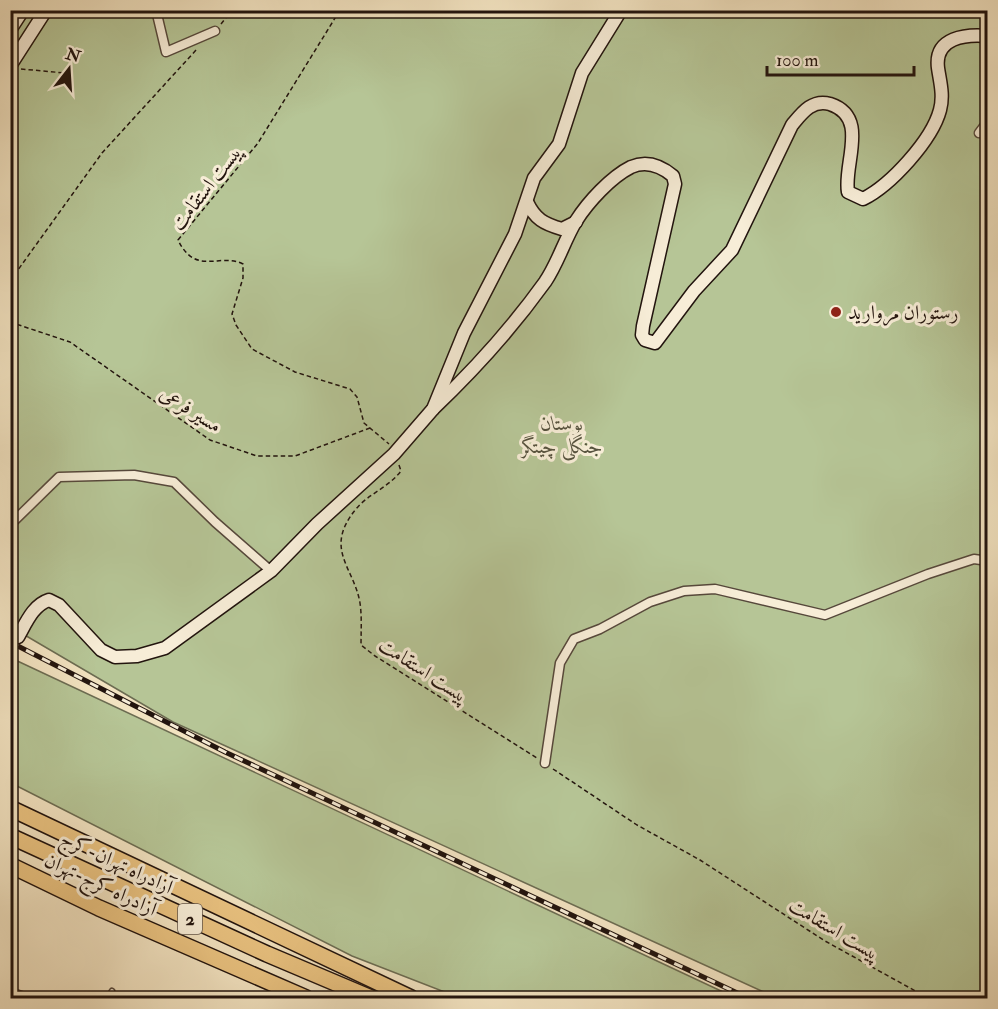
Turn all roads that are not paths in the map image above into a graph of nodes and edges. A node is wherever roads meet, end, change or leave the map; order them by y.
1 (23, 10) edge
2 (46, 10) edge
3 (156, 10) edge
4 (621, 10) edge
5 (10, 30) edge
6 (215, 31) road end
7 (987, 36) edge
8 (16, 68) edge
9 (987, 121) edge
10 (980, 133) dead end
11 (527, 202) junction
12 (576, 222) junction
13 (433, 409) junction
14 (13, 522) dead end
15 (987, 561) edge
16 (271, 571) junction
17 (18, 637) tunnel mouth
18 (545, 764) road end
19 (10, 808) edge
20 (10, 836) edge
21 (10, 865) edge
22 (10, 990) edge
23 (112, 991) dead end
24 (34, 999) edge
25 (108, 999) edge
26 (306, 999) edge
27 (371, 999) edge
28 (411, 999) edge

1 - 5 street
2 - 8 street
3 - 6 street
4 - 11 street
7 - 12 street
9 - 10 street
11 - 12 street
11 - 13 street
12 - 13 street
13 - 16 street
14 - 16 street
15 - 18 street
16 - 17 street
19 - 28 highway
20 - 27 highway, آزادراه تهران-کرج / 2
21 - 26 highway, آزادراه کرج-تهران / 2
22 - 24 lane
23 - 25 lane

